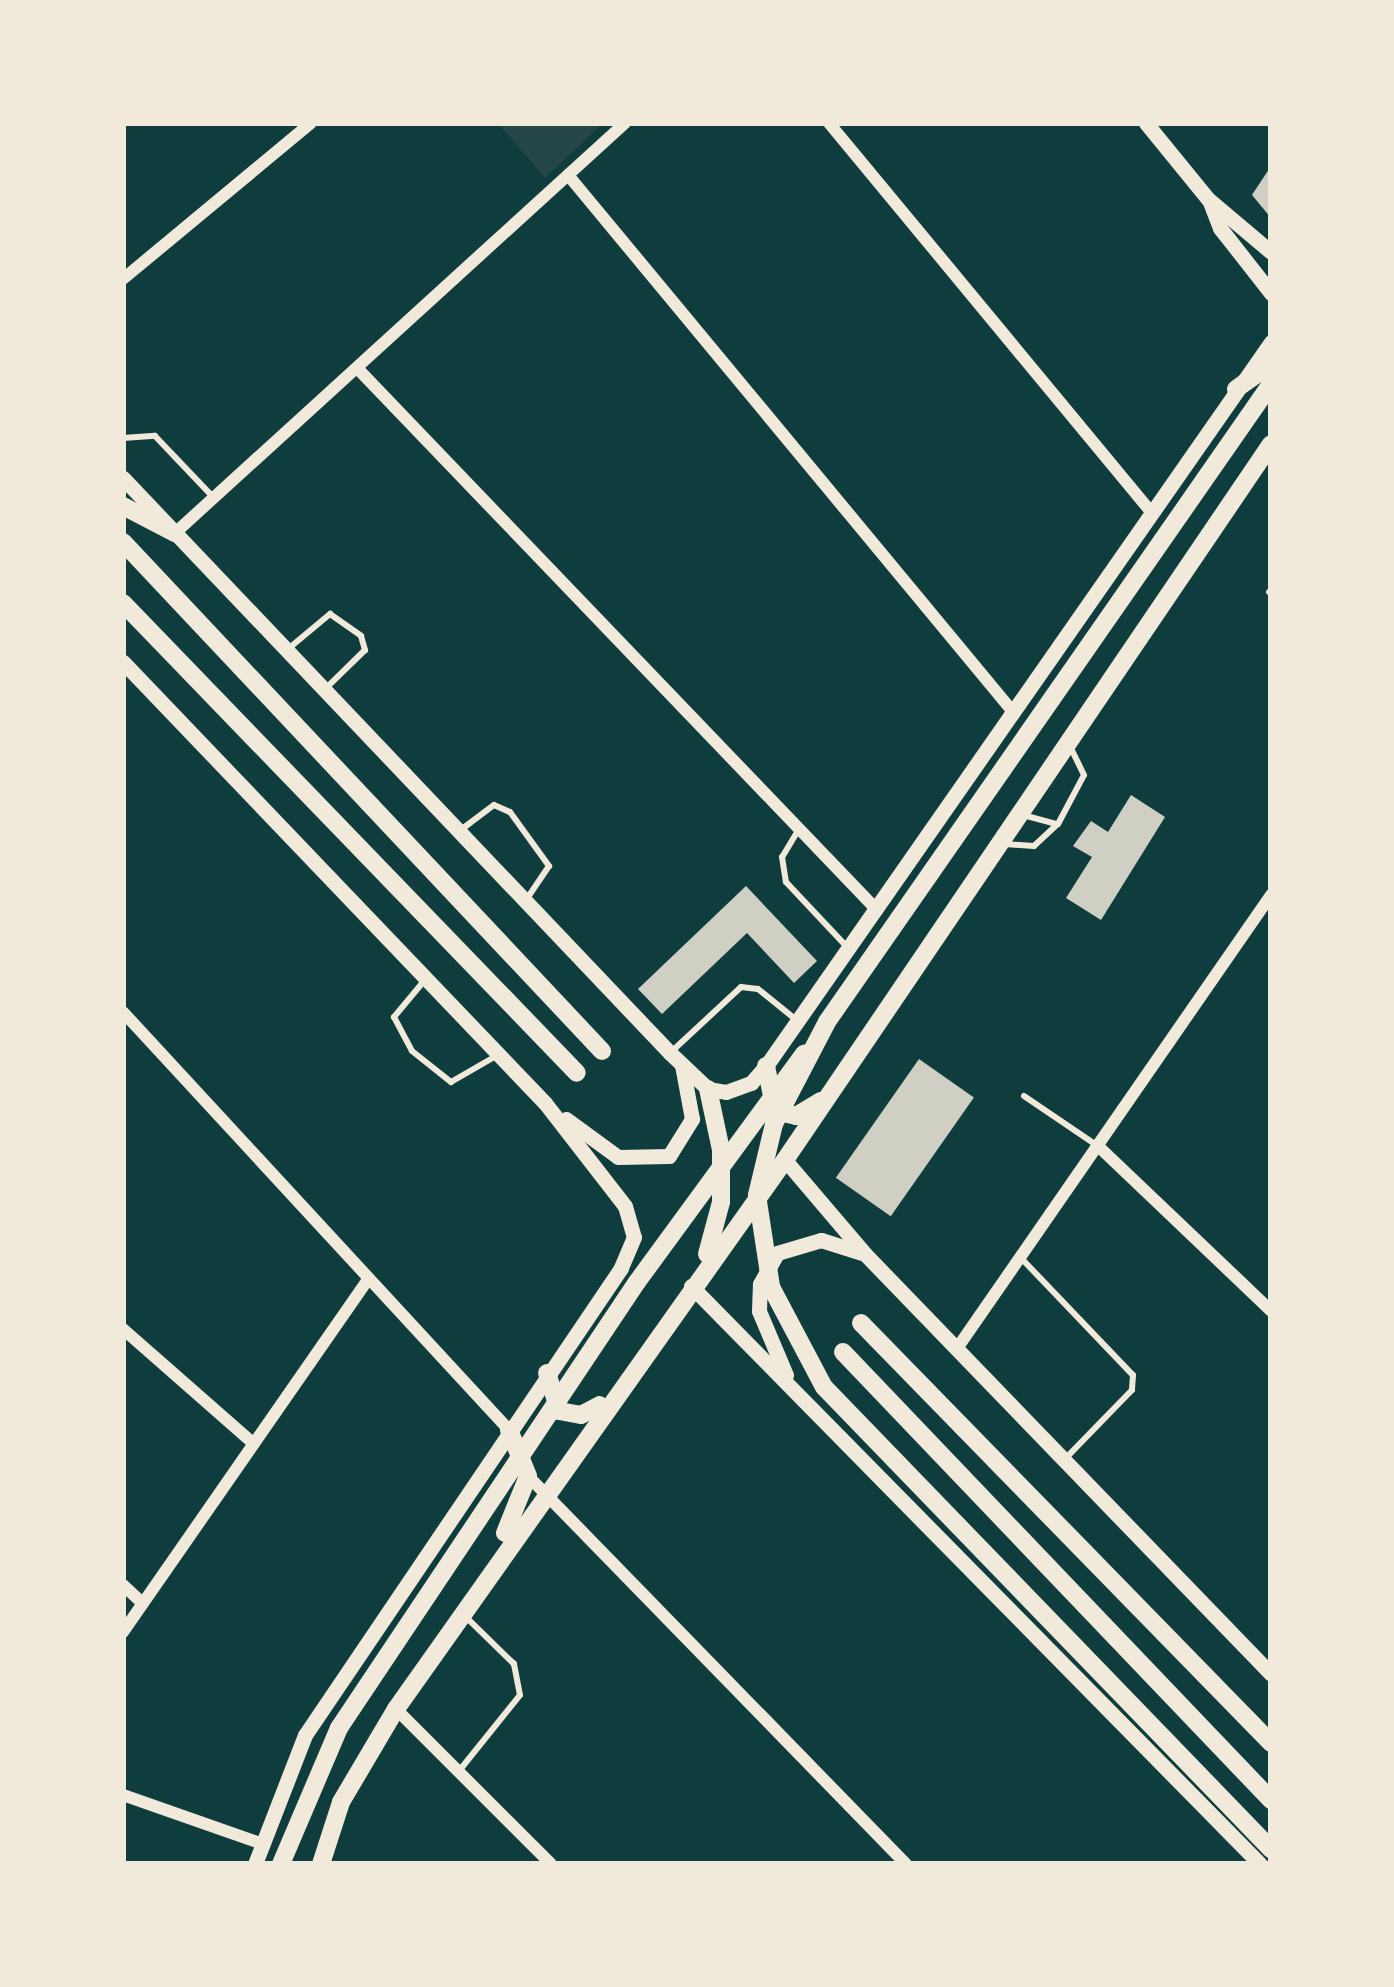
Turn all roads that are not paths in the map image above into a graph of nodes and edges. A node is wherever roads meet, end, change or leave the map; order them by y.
1 (311, 123) edge
2 (625, 123) edge
3 (830, 123) edge
4 (1152, 126) edge
5 (568, 175) junction
6 (1208, 199) junction
7 (1271, 252) edge
8 (123, 278) edge
9 (1271, 293) edge
10 (1271, 342) edge
11 (1271, 364) edge
12 (358, 369) junction
13 (1271, 384) edge
14 (1236, 388) junction
15 (123, 438) edge
16 (1271, 444) edge
17 (123, 478) edge
18 (213, 497) junction
19 (123, 506) edge
20 (1152, 513) junction
21 (175, 533) junction
22 (123, 542) edge
23 (123, 603) edge
24 (286, 651) junction
25 (123, 662) edge
26 (325, 690) junction
27 (1014, 712) junction
28 (1064, 739) junction
29 (1014, 812) junction
30 (1058, 824) junction
31 (800, 829) junction
32 (460, 831) junction
33 (995, 841) junction
34 (1271, 895) edge
35 (525, 901) junction
36 (877, 910) junction
37 (849, 948) junction
38 (426, 979) junction
39 (123, 1012) edge
40 (796, 1021) junction
41 (827, 1022) junction
42 (602, 1051) dead end
43 (498, 1054) junction
44 (676, 1059) junction
45 (766, 1066) junction
46 (577, 1073) dead end
47 (708, 1089) junction
48 (1024, 1096) dead end
49 (825, 1099) junction
50 (545, 1102) junction
51 (1098, 1146) junction
52 (785, 1160) junction
53 (865, 1254) junction
54 (1020, 1257) junction
55 (705, 1265) junction
56 (368, 1280) junction
57 (691, 1286) junction
58 (1271, 1311) edge
59 (861, 1323) dead end
60 (123, 1329) edge
61 (958, 1347) junction
62 (843, 1352) dead end
63 (547, 1373) junction
64 (797, 1396) junction
65 (606, 1402) junction
66 (509, 1430) junction
67 (254, 1444) junction
68 (1065, 1459) junction
69 (529, 1476) junction
70 (544, 1494) junction
71 (123, 1585) edge
72 (139, 1600) junction
73 (467, 1605) junction
74 (123, 1632) edge
75 (1271, 1673) edge
76 (396, 1709) junction
77 (1271, 1743) edge
78 (459, 1771) junction
79 (123, 1795) edge
80 (1271, 1801) edge
81 (260, 1843) junction
82 (1271, 1850) edge
83 (255, 1864) edge
84 (281, 1864) edge
85 (321, 1864) edge
86 (550, 1864) edge
87 (906, 1864) edge
88 (1260, 1864) edge

1 - 8 street
2 - 5 street
3 - 20 street
4 - 6 street
5 - 12 street
5 - 27 street
6 - 7 street
6 - 9 street
10 - 14 street
11 - 14 main road
12 - 18 street
12 - 31 street
13 - 41 main road
14 - 20 street
15 - 18 lane
16 - 28 main road
17 - 21 street
18 - 21 street
19 - 21 main road
20 - 27 street
21 - 24 street
22 - 42 main road
23 - 46 main road
24 - 26 street
24 - 26 lane
25 - 38 street
26 - 32 street
27 - 36 street
28 - 29 main road
28 - 30 lane
29 - 30 lane
29 - 33 main road
30 - 33 lane
31 - 36 street
31 - 37 lane
32 - 35 street
32 - 35 lane
33 - 49 main road
34 - 51 street
35 - 44 street
36 - 37 street
37 - 40 street
38 - 43 street
38 - 43 lane
39 - 56 street
40 - 44 lane
40 - 45 street
41 - 82 main road
41 - 84 main road
43 - 50 street
44 - 47 street
44 - 50 street
45 - 47 street
45 - 49 main road
47 - 55 main road
48 - 51 lane
49 - 52 main road
50 - 63 street
51 - 54 street
51 - 58 street
52 - 53 street
52 - 55 main road
53 - 61 street
53 - 64 street
54 - 61 street
54 - 68 lane
55 - 57 main road
56 - 66 street
56 - 67 street
57 - 64 street
57 - 65 main road
59 - 77 main road
60 - 67 street
61 - 68 street
62 - 80 main road
63 - 65 main road
63 - 66 street
64 - 88 street
65 - 70 main road
66 - 69 main road
66 - 81 street
67 - 72 street
68 - 75 street
69 - 70 street
69 - 73 main road
70 - 73 main road
70 - 87 street
71 - 72 street
72 - 74 street
73 - 76 main road
73 - 78 lane
76 - 78 street
76 - 85 main road
78 - 86 street
79 - 81 street
81 - 83 street

